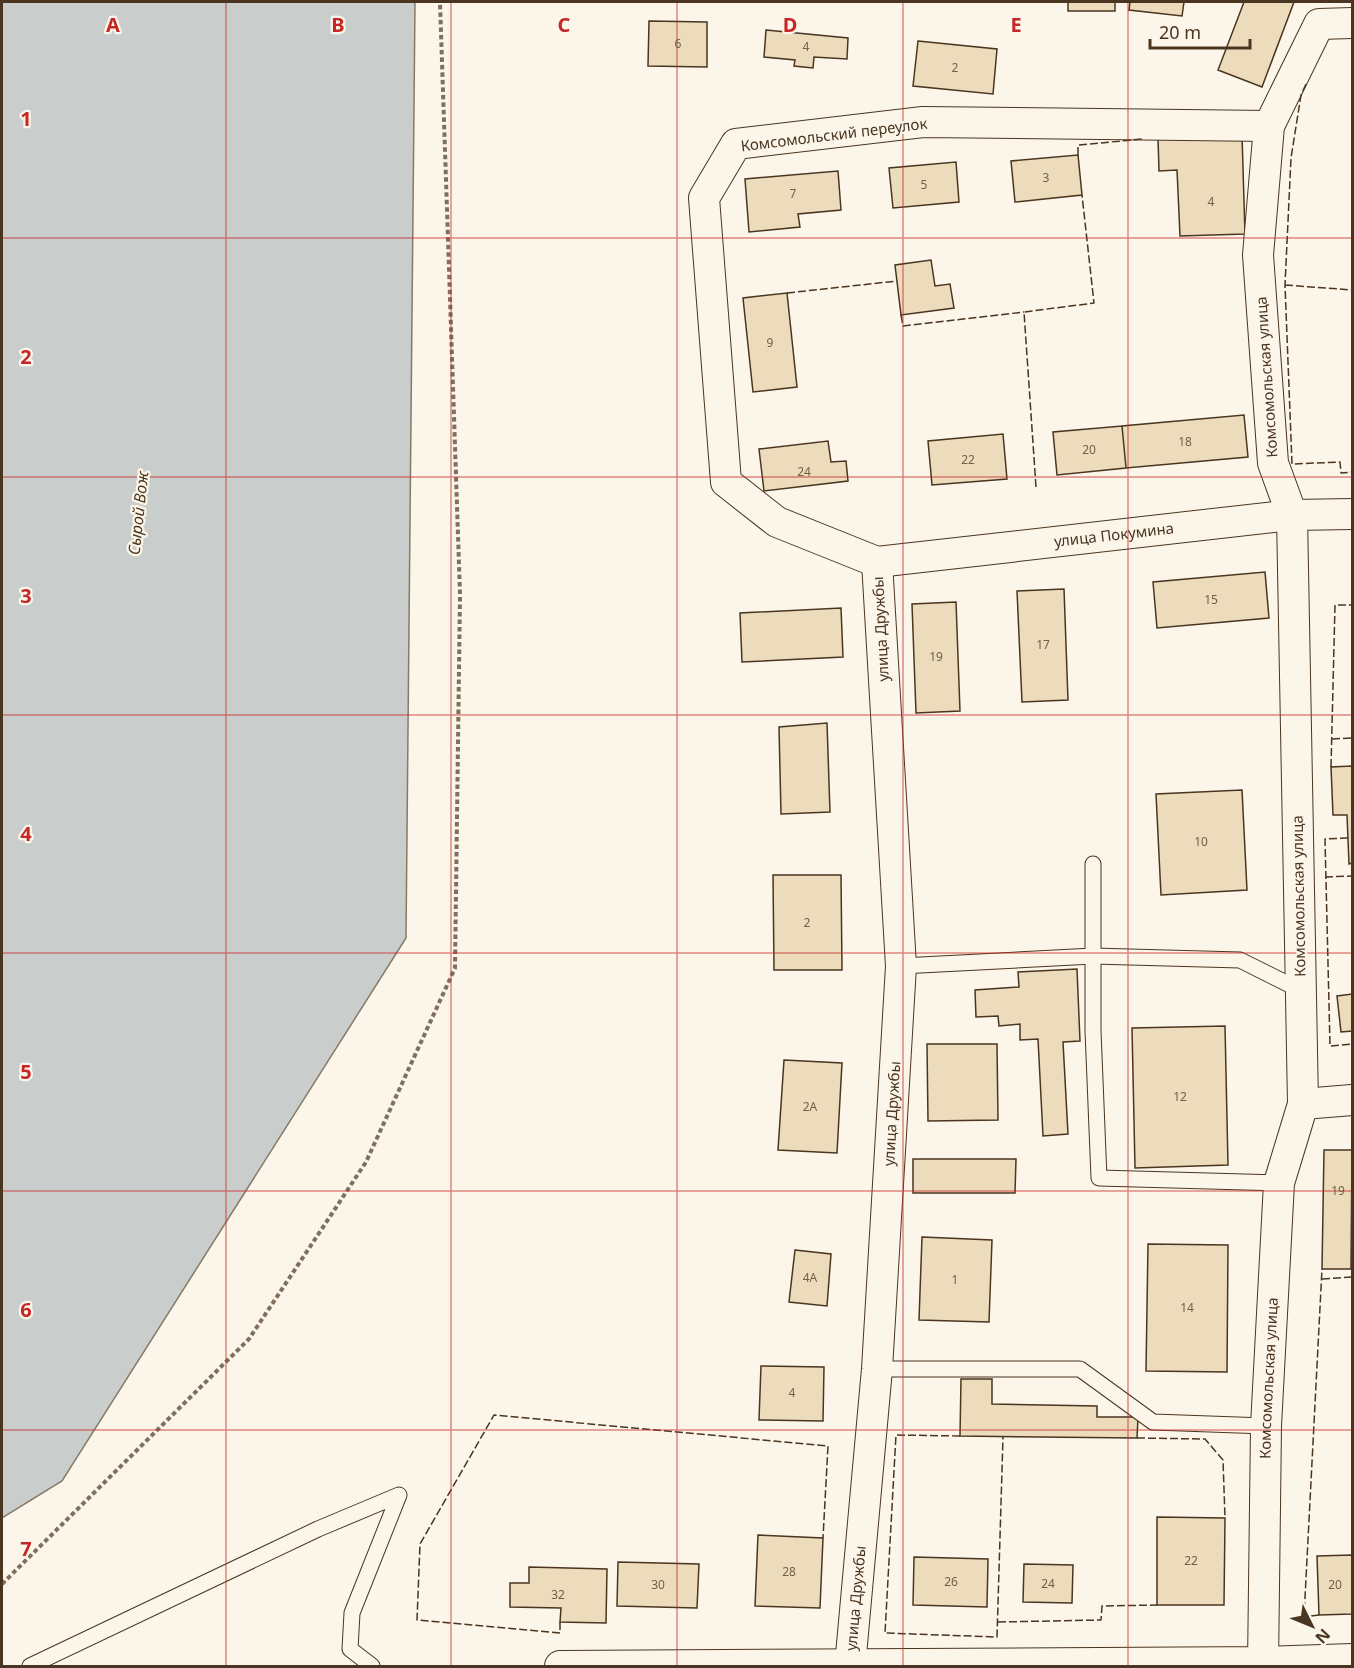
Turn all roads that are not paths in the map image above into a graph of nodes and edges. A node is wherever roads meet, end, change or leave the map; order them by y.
1 (1353, 23) edge
2 (1269, 126) junction
3 (1353, 514) edge
4 (1292, 515) junction
5 (877, 562) junction
6 (1093, 864) dead end
7 (1093, 956) junction
8 (901, 966) junction
9 (1300, 990) junction
10 (1353, 1100) edge
11 (1302, 1104) junction
12 (1279, 1183) junction
13 (877, 1369) junction
14 (1266, 1426) junction
15 (1353, 1659) edge
16 (1263, 1664) edge
17 (30, 1666) edge
18 (372, 1666) edge
19 (544, 1666) edge
20 (560, 1666) edge
21 (850, 1666) edge

1 - 2 street
2 - 4 street, Комсомольская улица
2 - 5 street, Комсомольский переулок
3 - 4 street, улица Покумина
4 - 5 street, улица Покумина
4 - 9 street, Комсомольская улица
5 - 8 street, улица Дружбы
6 - 7 lane
7 - 8 lane
7 - 9 lane
7 - 12 lane
8 - 13 street, улица Дружбы
9 - 11 street, Комсомольская улица
10 - 11 street
11 - 12 street, Комсомольская улица
12 - 14 street, Комсомольская улица
13 - 14 lane
13 - 21 street, улица Дружбы
14 - 16 street, Комсомольская улица
15 - 16 street
16 - 21 street
17 - 18 lane
19 - 20 lane
20 - 21 street

